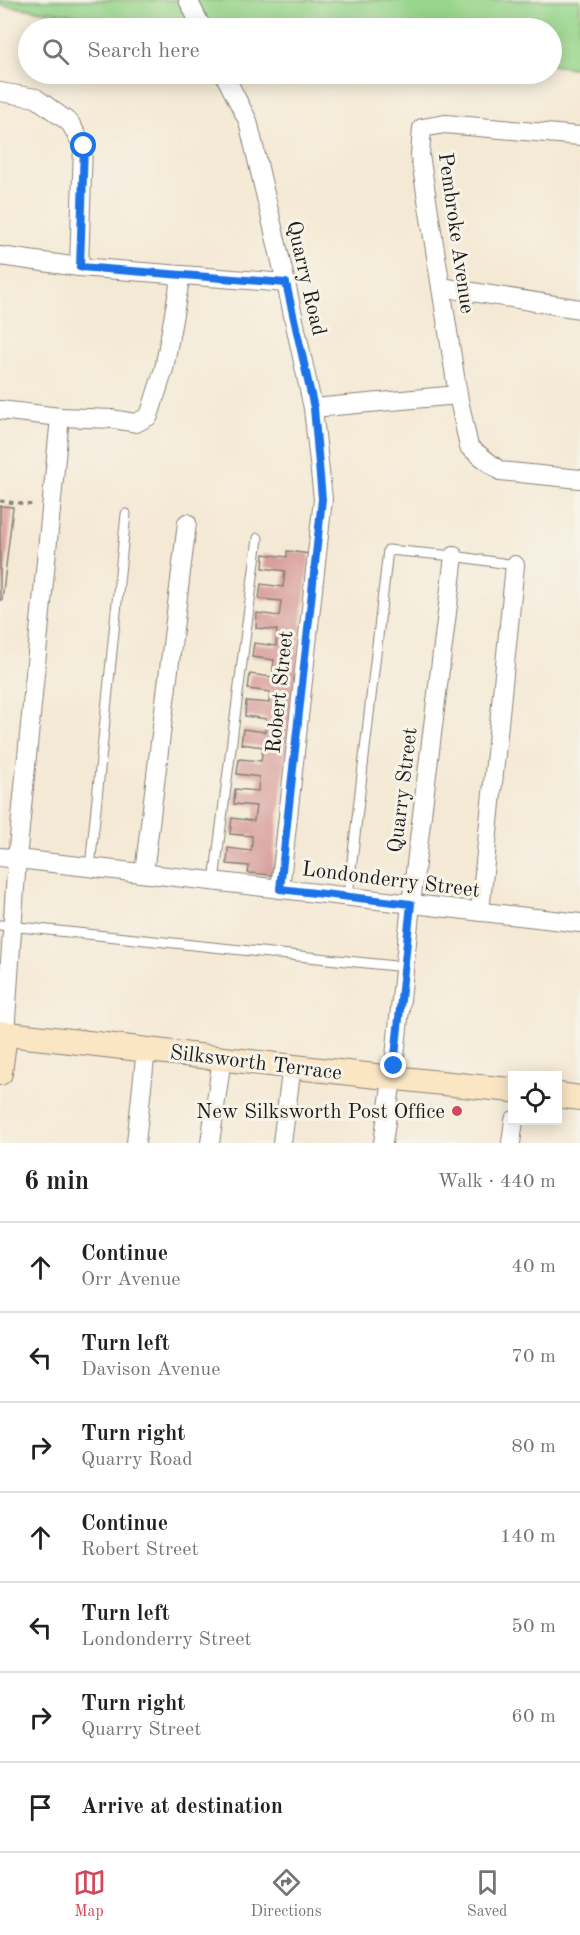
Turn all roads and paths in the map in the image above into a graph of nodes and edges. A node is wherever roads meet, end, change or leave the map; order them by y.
1 (188, 0) edge
2 (197, 18) edge
3 (229, 84) edge
4 (0, 92) edge
5 (580, 136) edge
6 (0, 256) edge
7 (80, 267) junction
8 (181, 274) junction
9 (286, 283) junction
10 (441, 287) junction
11 (580, 309) edge
12 (458, 395) junction
13 (314, 408) junction
14 (0, 410) edge
15 (60, 417) junction
16 (580, 479) edge
17 (322, 499) joint
18 (0, 501) edge
19 (51, 507) junction
20 (126, 514) dead end
21 (187, 523) dead end
22 (258, 538) dead end
23 (454, 556) junction
24 (515, 566) joint
25 (9, 858) edge
26 (90, 867) junction
27 (144, 873) junction
28 (214, 881) junction
29 (280, 889) junction
30 (348, 896) junction
31 (411, 904) junction
32 (480, 912) junction
33 (580, 923) edge
34 (6, 926) edge
35 (405, 967) junction
36 (2, 1033) edge
37 (146, 1049) junction
38 (222, 1058) junction
39 (291, 1065) junction
40 (393, 1072) junction
41 (0, 1073) edge
42 (508, 1089) edge
43 (562, 1096) edge
44 (580, 1098) edge
45 (513, 1125) edge
46 (136, 1143) edge
47 (210, 1143) edge
48 (282, 1143) edge
49 (383, 1143) edge
50 (511, 1143) edge

1 - 2 street
3 - 9 street, Quarry Road
4 - 7 street
5 - 10 street, Pembroke Avenue
6 - 7 street
7 - 8 street
8 - 9 street
8 - 15 street
9 - 13 street, Quarry Road
10 - 11 street
10 - 12 street, Pembroke Avenue
12 - 13 street
12 - 16 street, Pembroke Avenue
13 - 17 street, Quarry Road
14 - 15 street
15 - 19 street
17 - 29 street, Robert Street
18 - 19 path
19 - 25 street
20 - 26 lane
21 - 27 street
22 - 28 lane
23 - 24 lane
23 - 30 lane
23 - 31 street, Quarry Street
24 - 32 street
25 - 26 street, Londonderry Street
25 - 34 street
26 - 27 street, Londonderry Street
27 - 28 street, Londonderry Street
28 - 29 street, Londonderry Street
29 - 30 street, Londonderry Street
30 - 31 street, Londonderry Street
31 - 32 street, Londonderry Street
31 - 35 street, Quarry Street
32 - 33 street, Londonderry Street
34 - 35 lane
34 - 36 street
35 - 40 street, Quarry Street
36 - 37 street, Silksworth Terrace
36 - 41 street
37 - 38 street, Silksworth Terrace
37 - 46 street
38 - 39 street, Silksworth Terrace
38 - 47 street
39 - 40 street, Silksworth Terrace
39 - 48 street
40 - 42 street, Silksworth Terrace
40 - 49 street, Quarry Street
43 - 44 street
45 - 50 street

